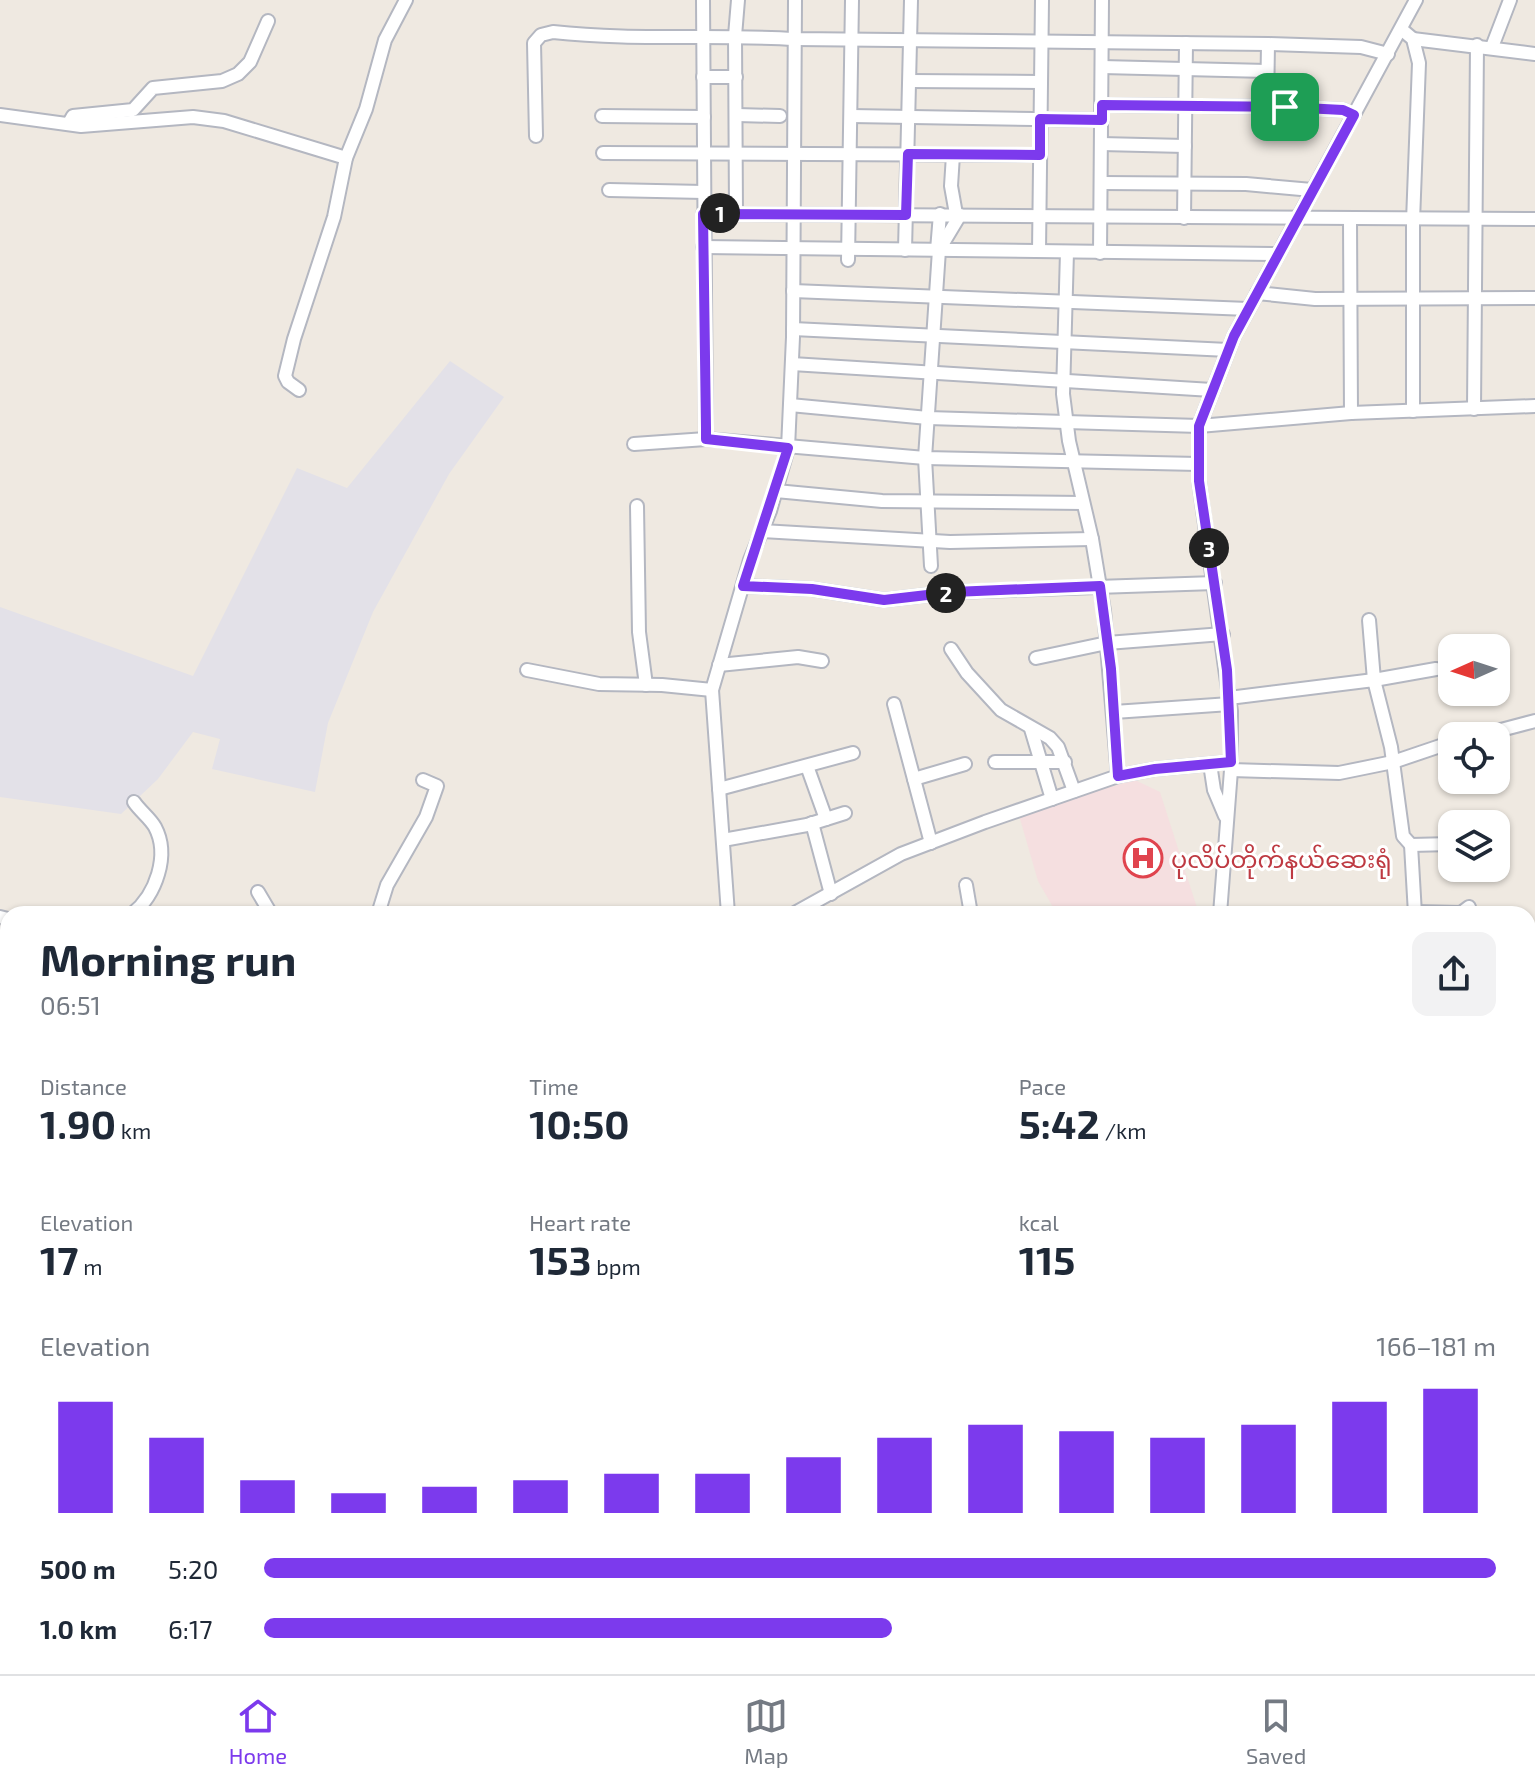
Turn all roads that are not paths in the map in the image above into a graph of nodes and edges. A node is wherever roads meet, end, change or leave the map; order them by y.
1 (406, 0) edge
2 (703, 0) edge
3 (738, 0) edge
4 (795, 0) edge
5 (852, 0) edge
6 (911, 0) edge
7 (1042, 0) edge
8 (1102, 0) edge
9 (1416, 0) edge
10 (1510, 0) edge
11 (268, 21) dead end
12 (1401, 29) junction
13 (735, 36) junction
14 (703, 37) junction
15 (795, 39) junction
16 (852, 39) junction
17 (1413, 39) junction
18 (1041, 40) junction
19 (911, 41) junction
20 (1102, 43) junction
21 (1186, 43) junction
22 (1268, 44) junction
23 (1477, 45) junction
24 (1492, 47) junction
25 (1388, 54) junction
26 (1535, 54) edge
27 (1102, 67) junction
28 (1186, 69) junction
29 (1267, 71) junction
30 (703, 77) junction
31 (736, 77) junction
32 (910, 81) junction
33 (1041, 82) junction
34 (1102, 105) junction
35 (1186, 105) junction
36 (1267, 107) junction
37 (0, 115) edge
38 (737, 115) junction
39 (1354, 115) junction
40 (602, 116) dead end
41 (780, 116) dead end
42 (851, 116) junction
43 (909, 116) junction
44 (704, 117) junction
45 (1040, 119) junction
46 (1102, 120) junction
47 (69, 123) junction
48 (536, 136) dead end
49 (1101, 144) junction
50 (1185, 146) junction
51 (737, 151) junction
52 (603, 153) dead end
53 (704, 153) junction
54 (795, 153) junction
55 (851, 153) junction
56 (908, 154) junction
57 (953, 155) junction
58 (1040, 155) junction
59 (346, 158) junction
60 (1102, 183) junction
61 (1185, 184) junction
62 (609, 190) dead end
63 (1312, 190) junction
64 (704, 192) junction
65 (736, 213) junction
66 (795, 213) junction
67 (703, 214) junction
68 (850, 214) junction
69 (940, 214) junction
70 (958, 214) junction
71 (906, 215) junction
72 (1040, 215) junction
73 (1101, 217) junction
74 (1184, 218) junction
75 (1296, 219) junction
76 (1535, 219) edge
77 (1350, 220) junction
78 (1476, 220) junction
79 (1413, 221) junction
80 (703, 247) junction
81 (794, 249) junction
82 (905, 250) junction
83 (938, 250) junction
84 (1039, 251) junction
85 (1067, 252) junction
86 (1100, 253) junction
87 (1277, 254) junction
88 (849, 255) junction
89 (793, 291) junction
90 (1257, 293) junction
91 (938, 295) junction
92 (1413, 298) junction
93 (1535, 298) edge
94 (1350, 299) junction
95 (1066, 300) junction
96 (1475, 300) junction
97 (1248, 309) junction
98 (793, 329) junction
99 (935, 335) junction
100 (1064, 340) junction
101 (1228, 350) junction
102 (792, 364) junction
103 (932, 374) junction
104 (1063, 383) junction
105 (299, 390) dead end
106 (1212, 390) junction
107 (790, 405) junction
108 (1535, 406) edge
109 (1474, 409) junction
110 (1413, 411) junction
111 (1351, 413) junction
112 (928, 418) junction
113 (1066, 423) junction
114 (1199, 426) junction
115 (706, 439) junction
116 (634, 444) dead end
117 (788, 448) junction
118 (925, 458) junction
119 (1073, 463) junction
120 (1198, 464) junction
121 (776, 491) junction
122 (925, 501) junction
123 (1083, 503) junction
124 (637, 506) dead end
125 (762, 531) junction
126 (1092, 539) junction
127 (929, 540) junction
128 (931, 566) dead end
129 (1215, 583) junction
130 (743, 586) junction
131 (1100, 586) junction
132 (1369, 620) dead end
133 (1223, 634) junction
134 (1107, 643) junction
135 (951, 649) dead end
136 (1036, 658) dead end
137 (822, 661) dead end
138 (719, 665) junction
139 (1436, 669) dead end
140 (527, 670) dead end
141 (1374, 680) junction
142 (646, 685) junction
143 (712, 690) junction
144 (1230, 701) junction
145 (894, 704) dead end
146 (1114, 712) junction
147 (1535, 721) edge
148 (1510, 728) edge
149 (1031, 729) junction
150 (1438, 747) edge
151 (853, 753) dead end
152 (1038, 761) junction
153 (995, 762) dead end
154 (1065, 762) junction
155 (1393, 762) junction
156 (965, 764) dead end
157 (1210, 764) junction
158 (807, 766) junction
159 (1231, 766) junction
160 (1118, 776) junction
161 (914, 779) junction
162 (423, 780) dead end
163 (719, 789) junction
164 (1074, 791) junction
165 (1052, 799) junction
166 (134, 802) dead end
167 (845, 813) dead end
168 (826, 819) junction
169 (1226, 819) junction
170 (812, 823) junction
171 (723, 840) junction
172 (931, 843) junction
173 (1438, 844) edge
174 (1411, 845) junction
175 (966, 885) dead end
176 (258, 892) dead end
177 (831, 894) junction
178 (139, 906) edge
179 (266, 906) edge
180 (380, 906) edge
181 (727, 906) edge
182 (808, 906) edge
183 (970, 906) edge
184 (1221, 906) edge
185 (1415, 906) edge

1 - 59 street
2 - 14 street
3 - 13 street
4 - 15 street
5 - 16 street
6 - 19 street
7 - 18 street
8 - 20 street
9 - 12 street
10 - 24 street
11 - 47 street
12 - 17 street
12 - 25 street
13 - 14 street
13 - 15 street
13 - 31 street
14 - 30 street
14 - 48 street
15 - 16 street
15 - 54 street
16 - 19 street
16 - 42 street
17 - 23 street
17 - 79 street
18 - 19 street
18 - 20 street
18 - 33 street
19 - 32 street
20 - 21 street
20 - 27 street
21 - 22 street
21 - 28 street
22 - 25 street
22 - 29 street
23 - 24 street
23 - 78 street
24 - 26 street
25 - 39 street
27 - 28 street
27 - 34 street
28 - 29 street
28 - 35 street
29 - 36 street
30 - 31 street
30 - 44 street
31 - 38 street
32 - 33 street
32 - 43 street
33 - 45 street
34 - 35 street
34 - 46 street
35 - 36 street
35 - 50 street
36 - 39 street
37 - 47 street
38 - 41 street
38 - 51 street
39 - 63 street
40 - 44 street
42 - 43 street
42 - 55 street
43 - 45 street
43 - 56 street
44 - 53 street
45 - 46 street
45 - 58 street
46 - 49 street
47 - 59 street
49 - 50 street
49 - 60 street
50 - 61 street
51 - 53 street
51 - 54 street
51 - 65 street
52 - 53 street
53 - 64 street
54 - 55 street
54 - 66 street
55 - 56 street
55 - 68 street
56 - 57 street
56 - 71 street
57 - 58 street
57 - 70 street
58 - 72 street
59 - 105 street
60 - 61 street
60 - 73 street
61 - 63 street
61 - 74 street
62 - 64 street
63 - 75 street
64 - 67 street
65 - 66 street
65 - 67 street
66 - 68 street
66 - 81 street
67 - 80 street
68 - 71 street
68 - 88 street
69 - 70 street
69 - 71 street
69 - 83 street
70 - 72 street
70 - 83 street
71 - 82 street
72 - 73 street
72 - 84 street
73 - 74 street
73 - 86 street
74 - 75 street
75 - 77 street
75 - 87 street
76 - 78 street
77 - 79 street
77 - 94 street
78 - 79 street
78 - 96 street
79 - 92 street
80 - 81 street
80 - 115 street
81 - 88 street
81 - 89 street
82 - 83 street
82 - 88 street
83 - 84 street
83 - 91 street
84 - 85 street
85 - 86 street
85 - 95 street
86 - 87 street
87 - 90 street
89 - 91 street
89 - 98 street
90 - 94 street
90 - 97 street
91 - 95 street
91 - 99 street
92 - 94 street
92 - 96 street
92 - 110 street
93 - 96 street
94 - 111 street
95 - 97 street
95 - 100 street
96 - 109 street
97 - 101 street
98 - 99 street
98 - 102 street
99 - 100 street
99 - 103 street
100 - 101 street
100 - 104 street
101 - 106 street
102 - 103 street
102 - 107 street
103 - 104 street
103 - 112 street
104 - 106 street
104 - 113 street
106 - 114 street
107 - 112 street
107 - 117 street
108 - 109 street
109 - 110 street
110 - 111 street
111 - 114 street
112 - 113 street
112 - 118 street
113 - 114 street
113 - 119 street
114 - 120 street
115 - 116 street
115 - 117 street
117 - 118 street
117 - 121 street
118 - 119 street
118 - 122 street
119 - 120 street
119 - 123 street
120 - 129 street
121 - 122 street
121 - 125 street
122 - 123 street
122 - 127 street
123 - 126 street
124 - 142 street
125 - 127 street
125 - 130 street
126 - 127 street
126 - 131 street
127 - 128 street
129 - 131 street
129 - 133 street
130 - 131 street
130 - 138 street
131 - 134 street
132 - 141 street
133 - 134 street
133 - 144 street
134 - 136 street
134 - 146 street
135 - 149 street
137 - 138 street
138 - 143 street
139 - 141 street
140 - 142 street
141 - 144 street
141 - 155 street
142 - 143 street
143 - 163 street
144 - 146 street
144 - 159 street
145 - 161 street
146 - 160 street
147 - 148 street
149 - 152 street
149 - 154 street
150 - 155 street
151 - 158 street
152 - 153 street
152 - 154 street
152 - 165 street
154 - 164 street
155 - 159 street
155 - 174 street
156 - 161 street
157 - 159 street
157 - 160 street
157 - 169 street
158 - 163 street
158 - 168 street
159 - 169 street
160 - 164 street
161 - 172 street
162 - 180 street
163 - 171 street
164 - 165 street
165 - 172 street
166 - 178 street
167 - 168 street
168 - 170 street
169 - 184 street
170 - 171 street
170 - 177 street
171 - 181 street
172 - 177 street
173 - 174 street
174 - 185 street
175 - 183 street
176 - 179 street
177 - 182 street

